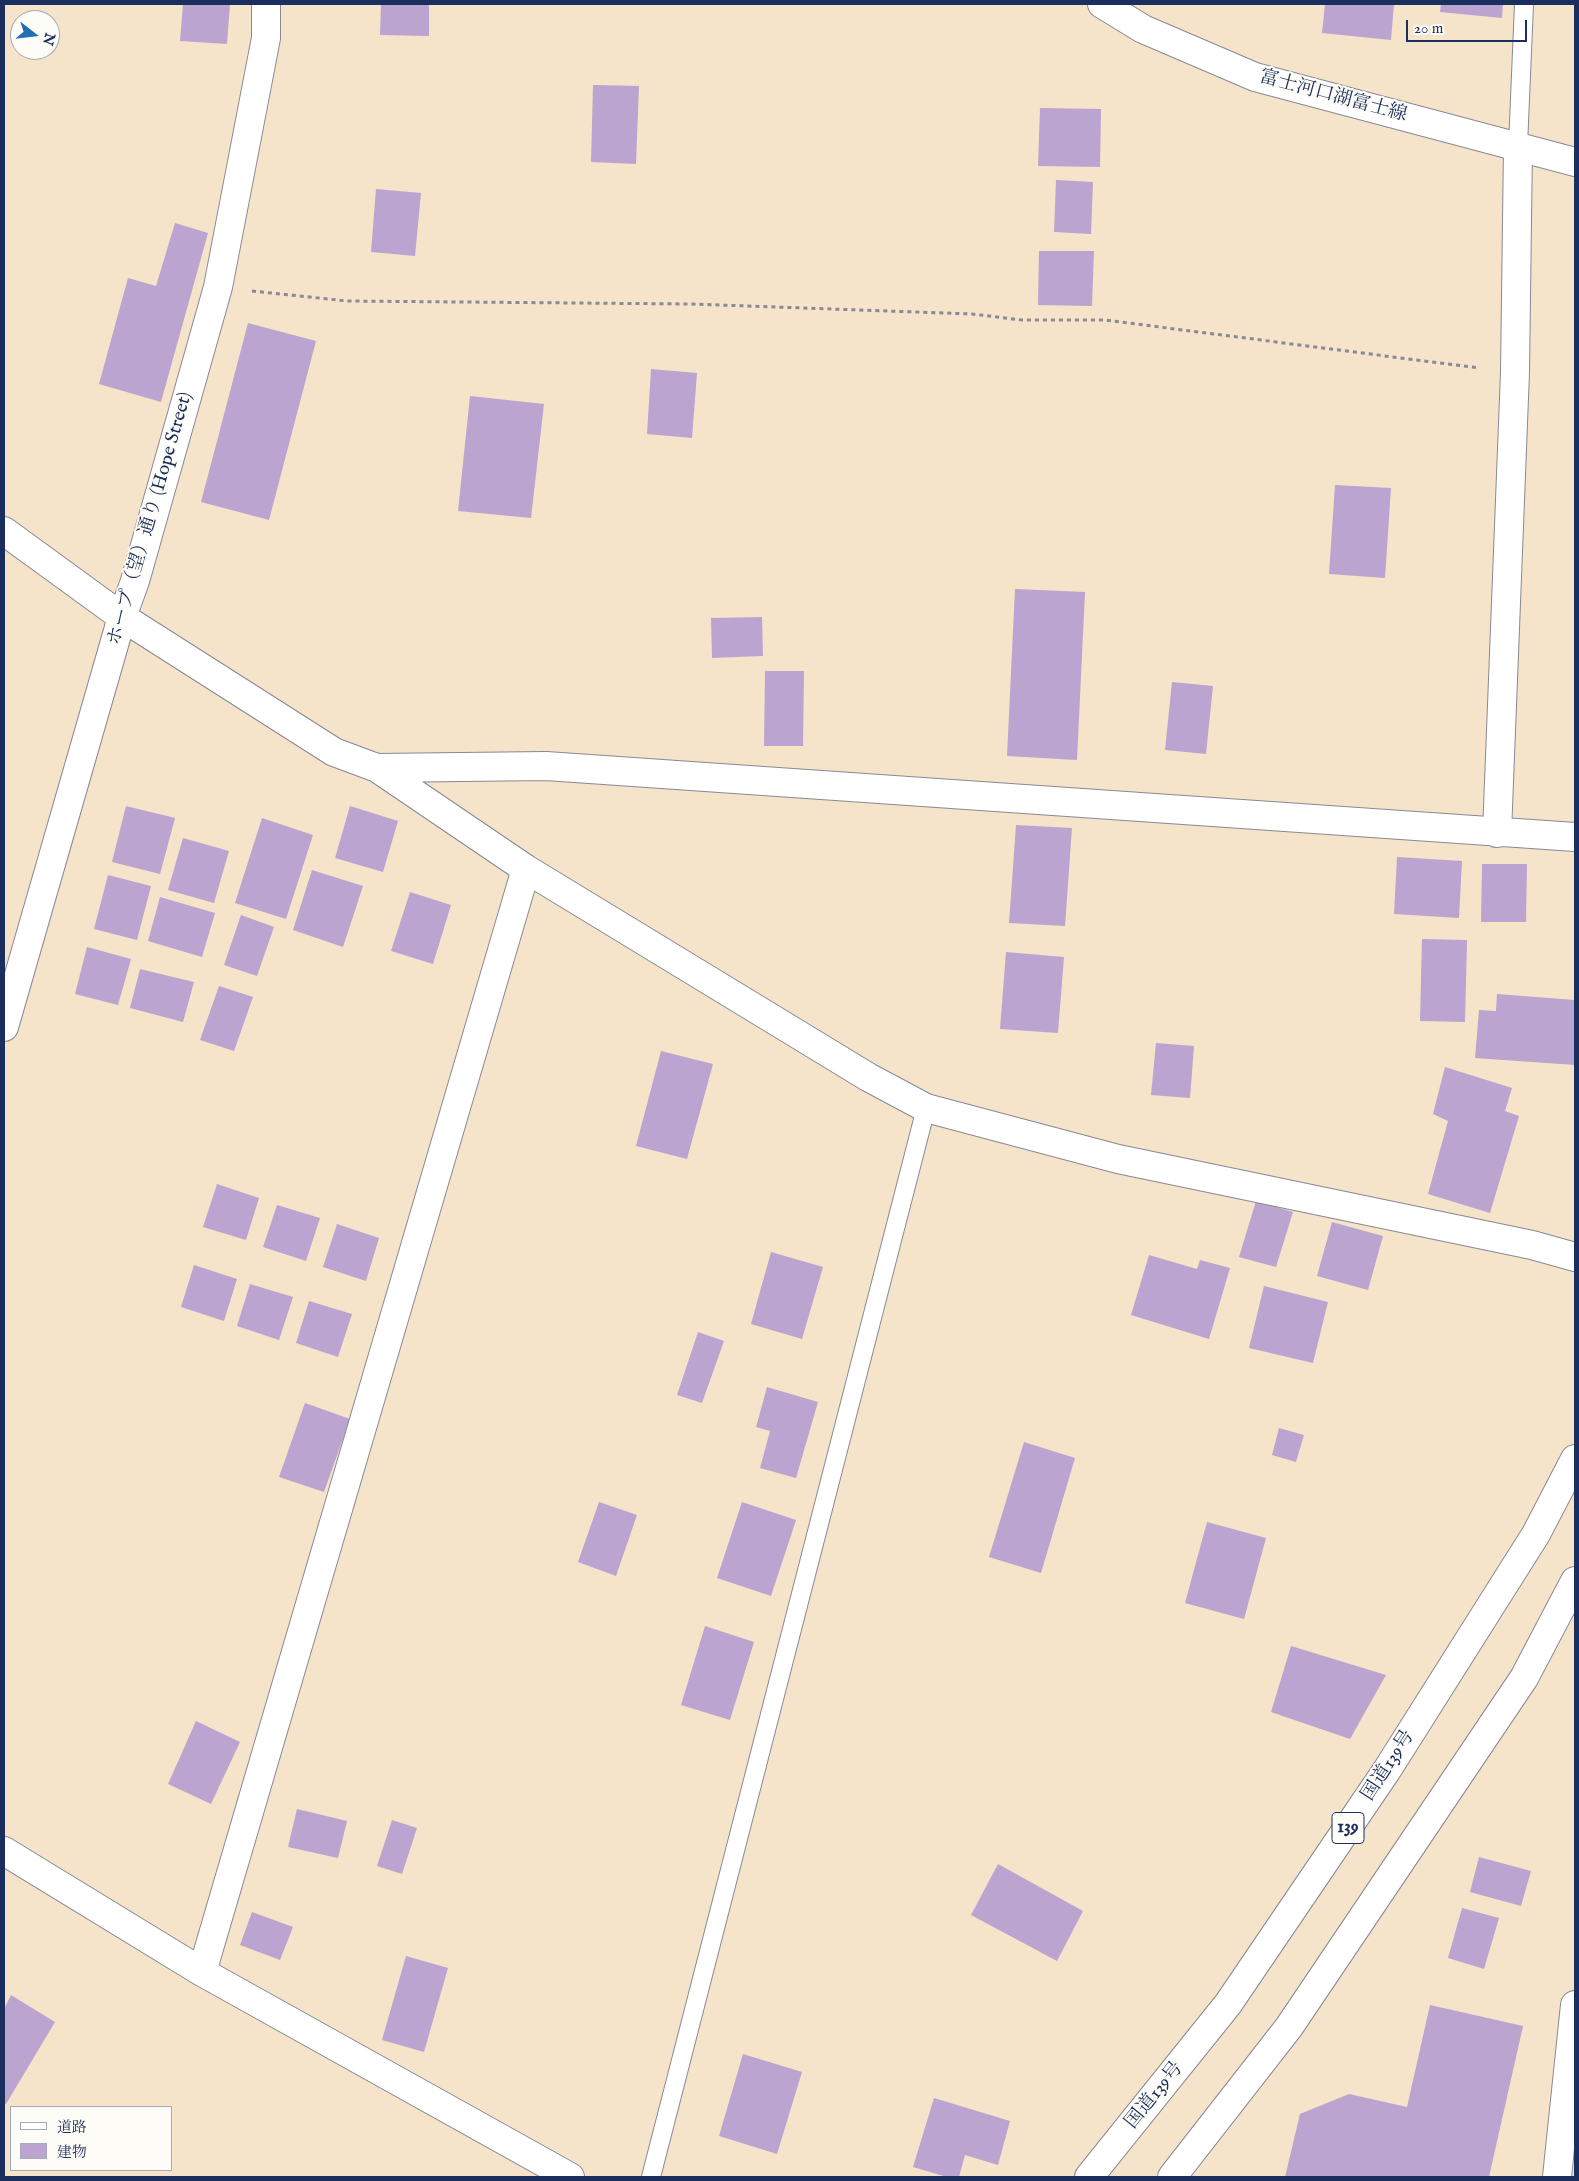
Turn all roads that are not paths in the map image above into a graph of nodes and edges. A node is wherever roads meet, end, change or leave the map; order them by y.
1 (266, 4) edge
2 (1102, 4) edge
3 (1524, 4) edge
4 (1518, 146) junction
5 (1575, 162) edge
6 (4, 531) edge
7 (122, 617) junction
8 (378, 768) junction
9 (1497, 833) junction
10 (1575, 837) edge
11 (526, 870) junction
12 (4, 1027) edge
13 (926, 1108) junction
14 (1575, 1257) edge
15 (1575, 1458) edge
16 (1575, 1581) edge
17 (1575, 1623) edge
18 (1524, 1678) junction
19 (4, 1851) edge
20 (202, 1972) junction
21 (1575, 2005) edge
22 (1573, 2055) edge
23 (570, 2177) edge
24 (651, 2177) edge
25 (1089, 2177) edge
26 (1172, 2177) edge
27 (1557, 2177) edge

1 - 7 main road, ホープ（望）通り (Hope Street)
2 - 4 main road, 富士河口湖富士線
3 - 4 lane
4 - 5 main road, 富士河口湖富士線
4 - 9 main road
6 - 7 main road
7 - 8 main road
7 - 12 main road, ホープ（望）通り (Hope Street)
8 - 9 main road
8 - 11 main road
9 - 10 main road
11 - 13 main road
11 - 20 main road
13 - 14 main road
13 - 24 lane
15 - 25 main road, 国道139号 / 139
16 - 18 main road
17 - 18 main road
18 - 26 main road
19 - 20 main road
20 - 23 main road
21 - 22 main road
22 - 27 main road

